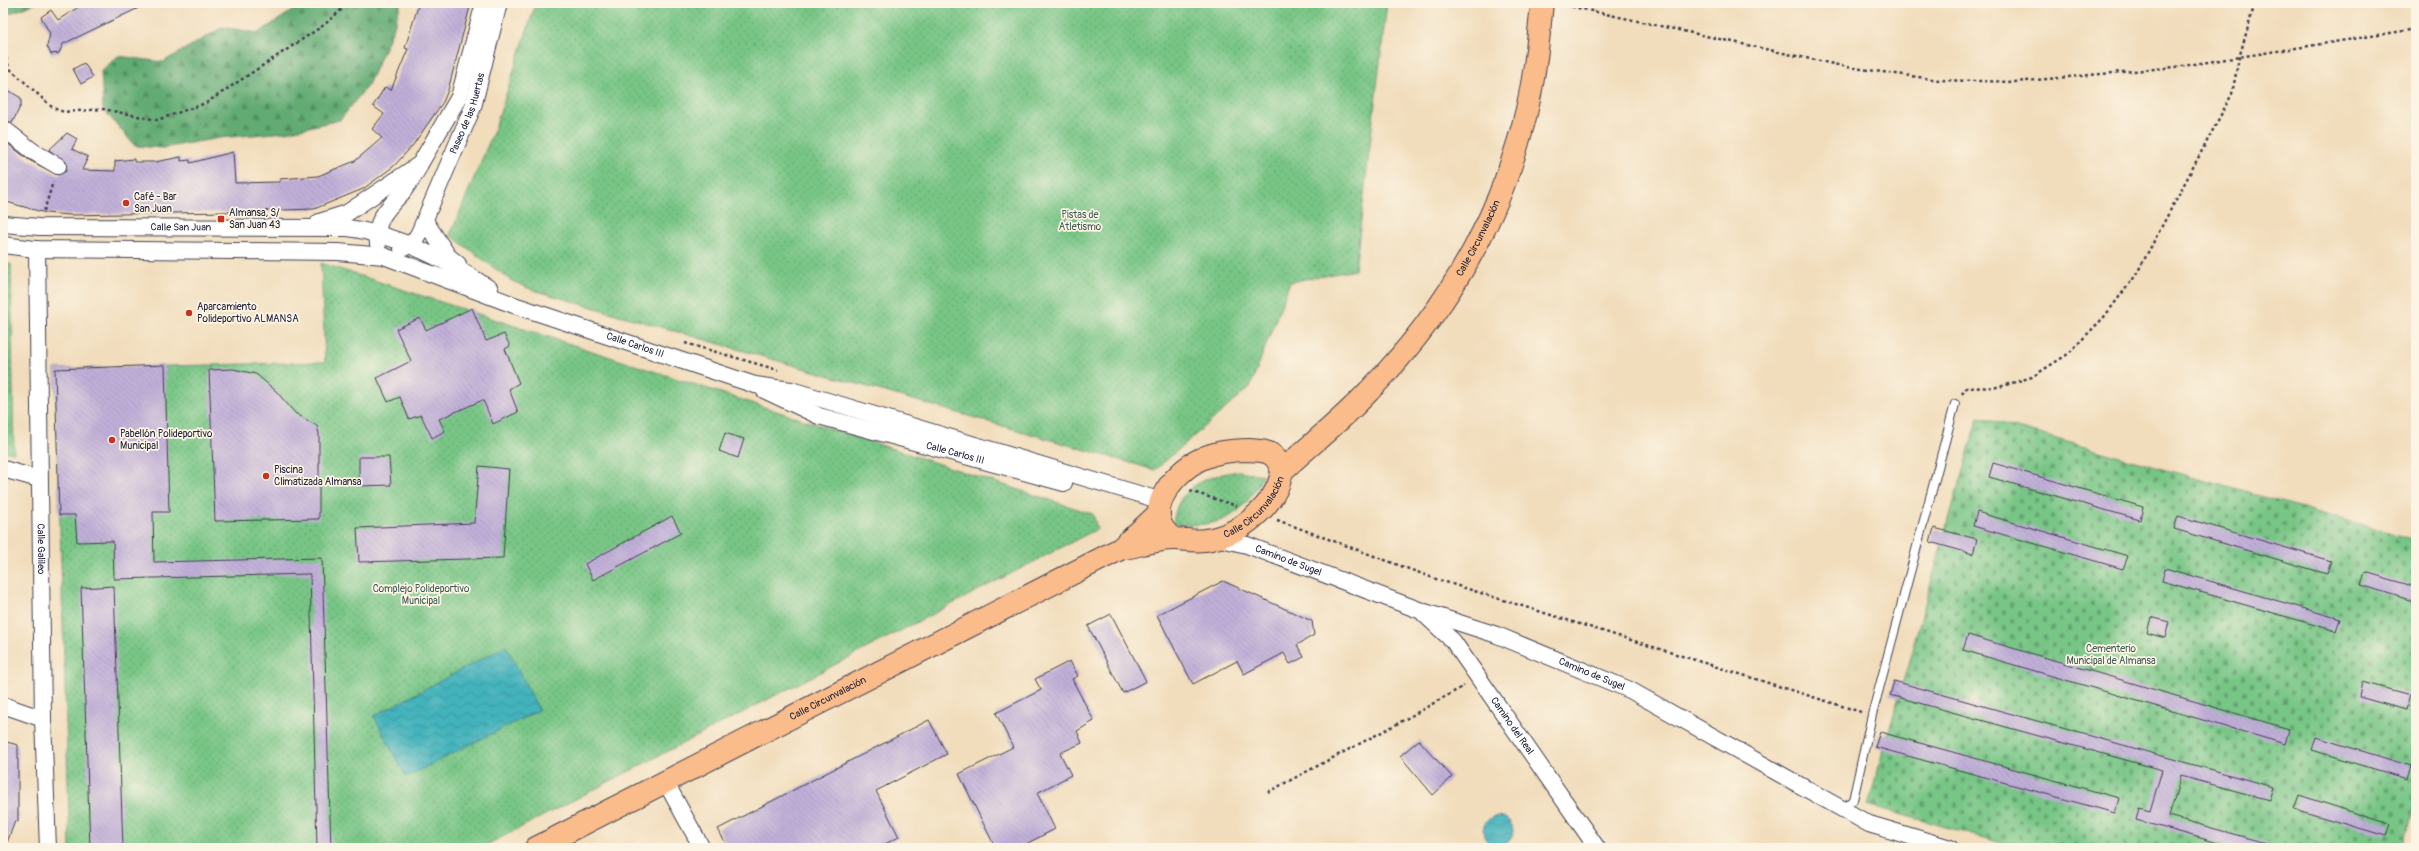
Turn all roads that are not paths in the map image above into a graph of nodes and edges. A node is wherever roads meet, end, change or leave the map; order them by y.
1 (484, 3) edge
2 (499, 3) edge
3 (1542, 3) edge
4 (3, 128) edge
5 (420, 164) junction
6 (58, 166) road end
7 (425, 221) junction
8 (3, 224) edge
9 (300, 226) junction
10 (37, 227) junction
11 (377, 234) junction
12 (392, 238) joint
13 (3, 245) edge
14 (410, 245) junction
15 (34, 249) junction
16 (384, 256) junction
17 (476, 280) junction
18 (514, 305) junction
19 (1955, 404) road end
20 (1277, 463) junction
21 (3, 468) edge
22 (39, 479) junction
23 (1160, 508) junction
24 (1217, 538) junction
25 (1174, 539) junction
26 (1120, 548) junction
27 (1419, 610) junction
28 (3, 705) edge
29 (43, 718) junction
30 (665, 781) junction
31 (1842, 810) junction
32 (45, 845) edge
33 (536, 848) edge
34 (702, 848) edge
35 (1598, 848) edge
36 (1950, 848) edge

1 - 5 street, Paseo de las Huertas
2 - 7 street, Paseo de las Huertas
3 - 20 main road, Calle Circunvalación
4 - 6 street
5 - 9 street, Paseo de las Huertas
5 - 11 street, Paseo de las Huertas
7 - 14 street, Paseo de las Huertas
7 - 17 street
8 - 10 street, Calle San Juan
9 - 10 street, Calle San Juan
9 - 11 street, Calle San Juan
10 - 15 street
11 - 12 street, Calle San Juan
11 - 16 street, Paseo de las Huertas
12 - 14 street, Calle Carlos III
13 - 15 street
14 - 16 street
14 - 17 street, Calle Carlos III
15 - 16 street
15 - 22 street, Calle Galileo
16 - 18 street, Calle Carlos III
17 - 18 street, Calle Carlos III
18 - 23 street, Calle Carlos III
19 - 31 lane
20 - 23 main road
20 - 24 main road, Calle Circunvalación
21 - 22 street
22 - 29 street, Calle Galileo
23 - 25 main road
23 - 26 main road
24 - 25 main road
24 - 27 street, Camino de Sugel
25 - 26 main road
26 - 30 main road, Calle Circunvalación
27 - 31 street, Camino de Sugel
27 - 35 street, Camino del Real
28 - 29 street
29 - 32 street, Calle Galileo
30 - 33 main road, Calle Circunvalación
30 - 34 street
31 - 36 street, Camino de Sugel

